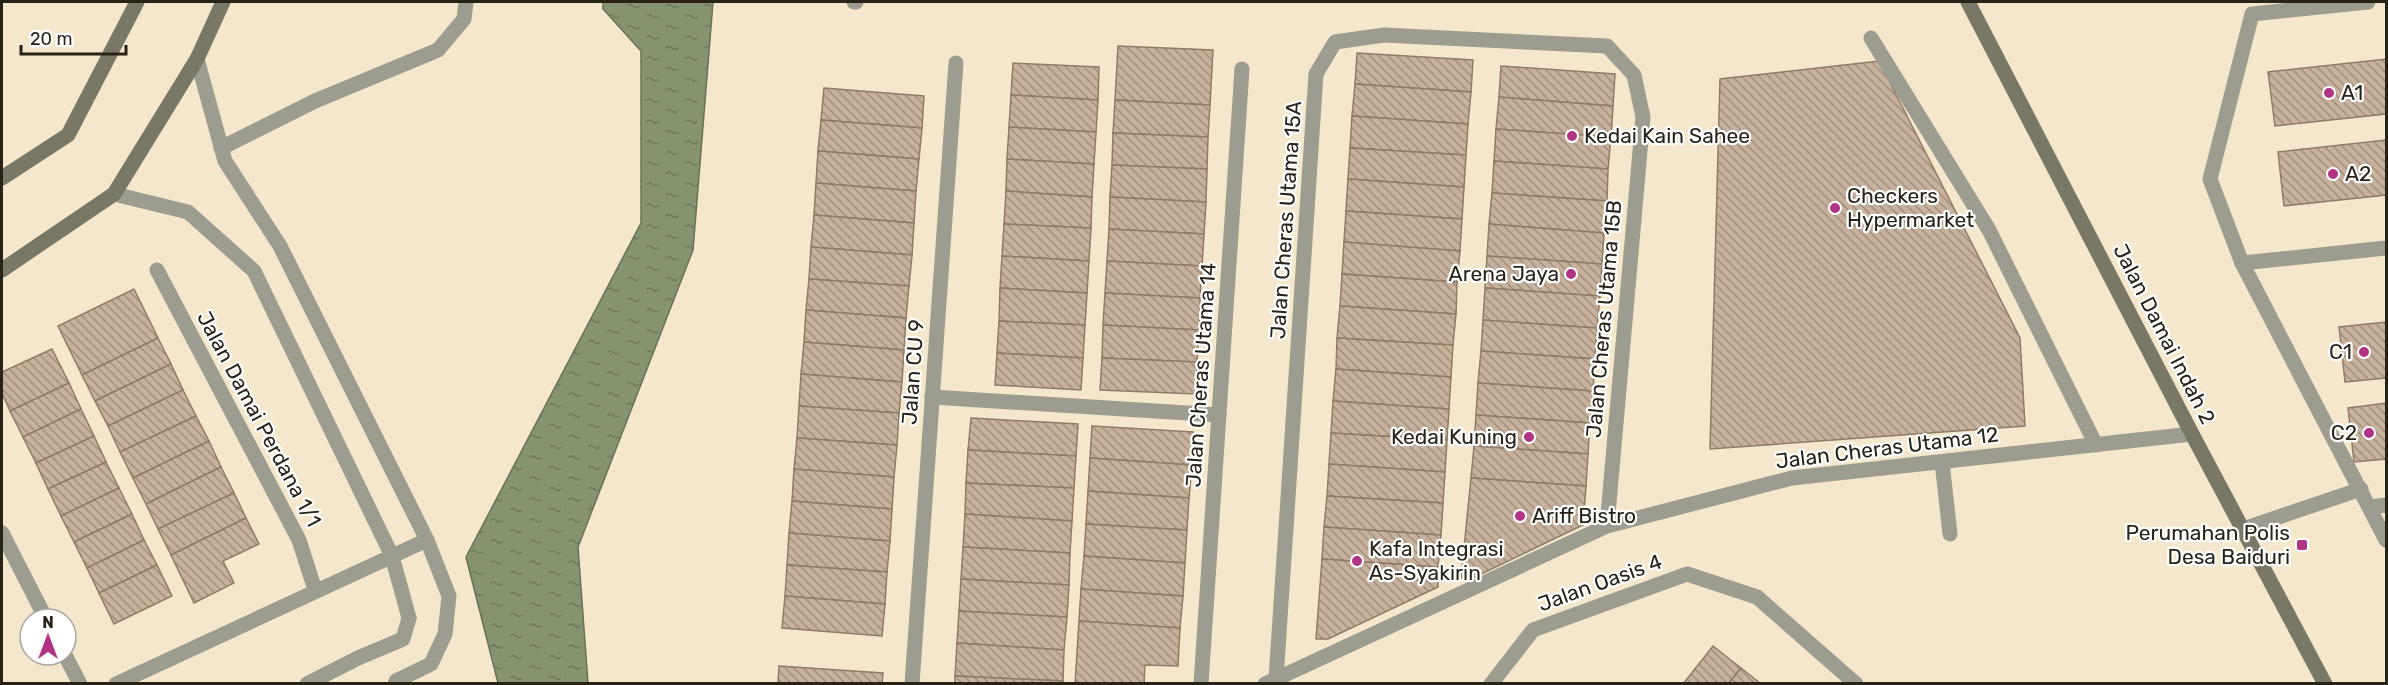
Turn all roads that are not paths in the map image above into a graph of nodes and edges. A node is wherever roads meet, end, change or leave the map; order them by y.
1 (137, 2) edge
2 (223, 2) edge
3 (466, 2) edge
4 (1968, 2) edge
5 (2368, 2) edge
6 (1871, 38) dead end
7 (1607, 46) joint
8 (197, 58) junction
9 (956, 63) dead end
10 (1242, 69) dead end
11 (221, 148) junction
12 (2, 178) edge
13 (114, 194) junction
14 (2386, 248) edge
15 (2242, 263) junction
16 (2, 270) edge
17 (157, 270) dead end
18 (932, 397) junction
19 (1219, 415) junction
20 (2192, 434) junction
21 (2096, 445) junction
22 (1942, 462) junction
23 (2361, 489) junction
24 (2386, 505) edge
25 (2370, 507) junction
26 (1607, 526) junction
27 (2243, 529) junction
28 (2, 533) edge
29 (1950, 534) dead end
30 (427, 540) junction
31 (2386, 540) edge
32 (392, 556) junction
33 (315, 590) junction
34 (40, 607) edge
35 (71, 667) edge
36 (1271, 681) edge
37 (80, 684) edge
38 (116, 684) edge
39 (307, 684) edge
40 (395, 684) edge
41 (912, 684) edge
42 (1201, 684) edge
43 (1491, 684) edge
44 (1856, 684) edge
45 (2325, 684) edge

1 - 12 street
2 - 8 street
3 - 11 street
4 - 20 street, Jalan Damai Indah 2
5 - 15 street
6 - 21 street
7 - 26 street, Jalan Cheras Utama 15B
7 - 36 street, Jalan Cheras Utama 15A
8 - 11 street
8 - 13 street
9 - 18 street, Jalan CU 9
10 - 19 street, Jalan Cheras Utama 14
11 - 30 street
13 - 16 street
13 - 32 street
14 - 15 street
15 - 23 street
17 - 33 street, Jalan Damai Perdana 1/1
18 - 19 street
18 - 41 street, Jalan CU 9
19 - 42 street, Jalan Cheras Utama 14
20 - 21 street, Jalan Cheras Utama 12
20 - 27 street, Jalan Damai Indah 2
21 - 22 street, Jalan Cheras Utama 12
22 - 26 street, Jalan Cheras Utama 12
22 - 29 street
23 - 25 street
23 - 27 street
24 - 25 street
25 - 31 street
26 - 36 street, Jalan Cheras Utama 12
27 - 45 street, Jalan Damai Indah 2
28 - 34 street
30 - 32 street
30 - 40 street
32 - 33 street
32 - 39 street
33 - 38 street
35 - 37 street
43 - 44 street, Jalan Oasis 4

